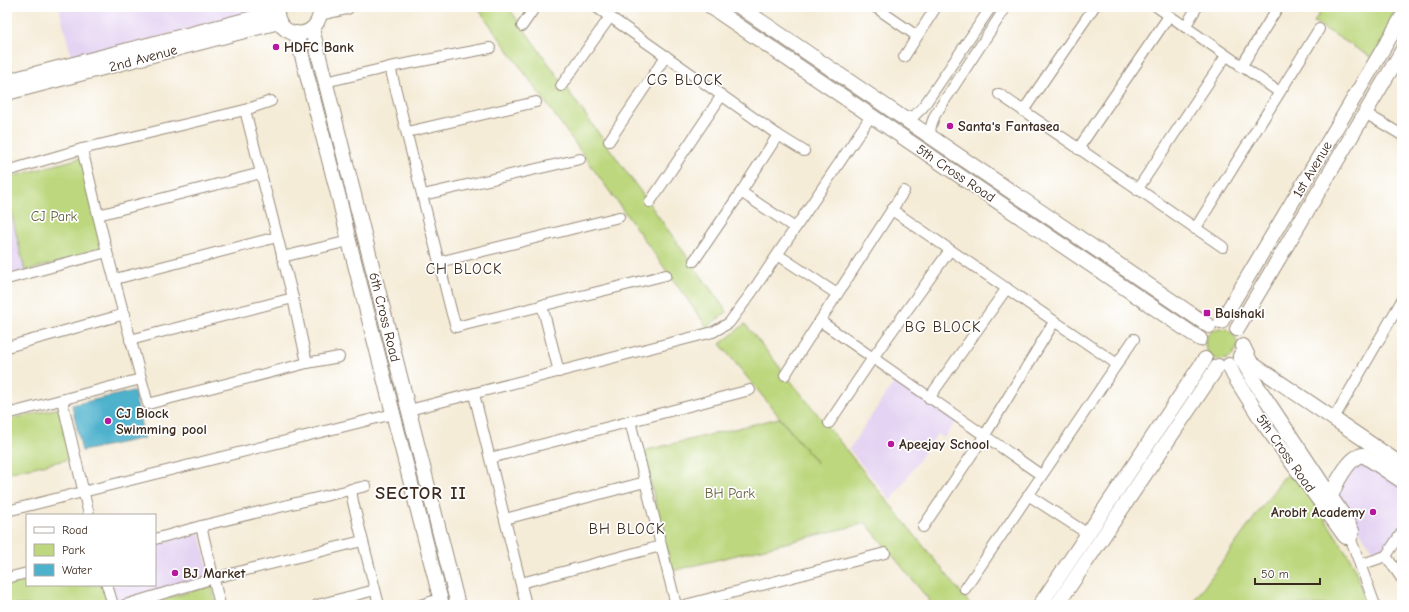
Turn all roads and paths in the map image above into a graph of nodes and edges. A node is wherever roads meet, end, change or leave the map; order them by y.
1 (347, 7) edge
2 (535, 7) edge
3 (596, 7) edge
4 (711, 7) edge
5 (740, 7) edge
6 (875, 7) edge
7 (936, 7) edge
8 (991, 7) edge
9 (1006, 7) edge
10 (1094, 7) edge
11 (1157, 7) edge
12 (1197, 7) edge
13 (1278, 7) edge
14 (320, 10) edge
15 (278, 14) edge
16 (1169, 16) junction
17 (610, 17) junction
18 (1402, 17) edge
19 (522, 26) dead end
20 (1185, 27) junction
21 (312, 29) junction
22 (1319, 29) dead end
23 (296, 33) junction
24 (917, 36) junction
25 (970, 38) junction
26 (981, 45) junction
27 (490, 48) dead end
28 (1402, 51) edge
29 (666, 56) junction
30 (1226, 56) junction
31 (904, 57) dead end
32 (821, 62) junction
33 (390, 67) junction
34 (1241, 67) junction
35 (811, 75) junction
36 (7, 81) edge
37 (325, 82) junction
38 (561, 86) dead end
39 (1279, 92) junction
40 (7, 93) edge
41 (999, 94) dead end
42 (722, 96) junction
43 (271, 101) dead end
44 (536, 102) dead end
45 (245, 110) junction
46 (1023, 111) junction
47 (1365, 113) junction
48 (871, 116) junction
49 (904, 118) junction
50 (407, 132) junction
51 (778, 135) junction
52 (1402, 136) edge
53 (931, 137) junction
54 (609, 141) dead end
55 (82, 149) junction
56 (1078, 149) junction
57 (804, 151) dead end
58 (580, 159) dead end
59 (7, 172) edge
60 (261, 173) junction
61 (1137, 190) junction
62 (904, 191) dead end
63 (741, 192) junction
64 (354, 194) junction
65 (423, 195) junction
66 (339, 198) junction
67 (650, 202) dead end
68 (892, 210) junction
69 (98, 215) junction
70 (619, 217) dead end
71 (795, 228) junction
72 (1195, 228) junction
73 (277, 237) junction
74 (349, 241) junction
75 (1223, 247) dead end
76 (950, 250) junction
77 (107, 252) junction
78 (778, 255) junction
79 (282, 257) junction
80 (694, 261) dead end
81 (439, 262) junction
82 (666, 275) dead end
83 (374, 276) junction
84 (7, 279) edge
85 (115, 280) junction
86 (359, 280) junction
87 (1007, 288) junction
88 (836, 294) junction
89 (293, 298) junction
90 (1402, 300) edge
91 (542, 306) junction
92 (125, 314) junction
93 (820, 321) junction
94 (1054, 322) junction
95 (1215, 324) junction
96 (1237, 329) junction
97 (1134, 339) dead end
98 (1200, 339) junction
99 (130, 340) junction
100 (7, 348) edge
101 (1242, 351) junction
102 (339, 357) dead end
103 (872, 359) junction
104 (1205, 359) junction
105 (307, 363) junction
106 (1117, 364) junction
107 (397, 365) junction
108 (1223, 365) junction
109 (381, 369) junction
110 (559, 372) junction
111 (785, 375) dead end
112 (140, 379) junction
113 (750, 390) dead end
114 (474, 394) junction
115 (929, 398) junction
116 (62, 400) junction
117 (409, 410) junction
118 (7, 414) edge
119 (393, 414) junction
120 (1334, 418) junction
121 (630, 421) junction
122 (829, 422) dead end
123 (985, 435) junction
124 (419, 452) junction
125 (404, 456) junction
126 (490, 458) junction
127 (1402, 464) edge
128 (1041, 475) junction
129 (1402, 481) edge
130 (645, 482) junction
131 (366, 486) dead end
132 (351, 489) junction
133 (84, 492) junction
134 (1028, 495) junction
135 (1331, 498) junction
136 (7, 511) edge
137 (89, 514) edge
138 (505, 519) junction
139 (201, 526) junction
140 (923, 527) dead end
141 (1402, 532) edge
142 (1088, 534) junction
143 (1350, 537) junction
144 (156, 539) edge
145 (362, 540) junction
146 (661, 546) junction
147 (444, 551) junction
148 (885, 553) dead end
149 (429, 554) junction
150 (1386, 556) junction
151 (1360, 565) junction
152 (26, 573) edge
153 (7, 578) edge
154 (214, 578) junction
155 (1402, 579) edge
156 (521, 583) junction
157 (107, 586) edge
158 (965, 589) dead end
159 (375, 590) junction
160 (441, 602) edge
161 (1046, 603) edge
162 (113, 605) edge
163 (125, 605) edge
164 (220, 605) edge
165 (317, 605) edge
166 (378, 605) edge
167 (420, 605) edge
168 (458, 605) edge
169 (526, 605) edge
170 (676, 605) edge
171 (685, 605) edge
172 (1057, 605) edge
173 (1375, 605) edge

1 - 14 street
2 - 19 street
3 - 17 street
4 - 35 street, 5th Cross Road
5 - 32 street, 5th Cross Road
6 - 24 street
7 - 24 street
8 - 25 street
9 - 26 street
10 - 46 street
11 - 16 street
12 - 20 street
13 - 34 street
14 - 21 street
15 - 23 street
15 - 36 street, 2nd Avenue
15 - 40 street, 2nd Avenue
16 - 20 street
16 - 56 street
17 - 29 street
17 - 38 street
18 - 95 street, 1st Avenue
20 - 30 street
21 - 23 street
21 - 37 street, 6th Cross Road
22 - 39 street
23 - 66 street, 6th Cross Road
24 - 31 street
25 - 26 street
25 - 49 street
26 - 53 street
27 - 33 street
28 - 47 street
29 - 42 street
29 - 54 street
30 - 34 street
30 - 61 street
32 - 35 street
32 - 49 street, 5th Cross Road
33 - 37 street
33 - 50 street
34 - 39 street
35 - 48 street, 5th Cross Road
37 - 64 street, 6th Cross Road
39 - 72 street
41 - 46 street
42 - 51 street
42 - 67 street
43 - 45 street
44 - 50 street
45 - 55 street
45 - 60 street
46 - 56 street
47 - 52 street
47 - 96 street
48 - 71 street
48 - 98 street, 5th Cross Road
49 - 53 street, 5th Cross Road
50 - 65 street
51 - 57 street
51 - 63 street
53 - 95 street, 5th Cross Road
55 - 59 street
55 - 69 street
56 - 61 street
58 - 65 street
60 - 69 street
60 - 73 street
61 - 72 street
62 - 68 street
63 - 71 street
63 - 80 street
64 - 66 street
64 - 83 street, 6th Cross Road
65 - 81 street
66 - 74 street, 6th Cross Road
68 - 76 street
68 - 88 street
69 - 77 street
70 - 81 street
71 - 78 street
72 - 75 street
73 - 79 street
73 - 85 street
74 - 79 street
74 - 86 street, 6th Cross Road
76 - 87 street
76 - 103 street
77 - 84 street
77 - 85 street
78 - 88 street
78 - 110 street
79 - 89 street
81 - 91 street
82 - 91 street
83 - 86 street
83 - 107 street, 6th Cross Road
85 - 92 street
86 - 109 street, 6th Cross Road
87 - 94 street
87 - 115 street
88 - 93 street
89 - 99 street
89 - 105 street
90 - 120 street
91 - 110 street
92 - 99 street
92 - 100 street
93 - 103 street
93 - 111 street
94 - 106 street
94 - 123 street
95 - 96 street
95 - 98 street
96 - 101 street
97 - 106 street
98 - 104 street
99 - 112 street
101 - 108 street
101 - 120 street
101 - 135 street, 5th Cross Road
102 - 105 street
103 - 115 street
103 - 122 street
104 - 108 street
104 - 142 street
105 - 112 street
106 - 128 street
107 - 109 street
107 - 117 street, 6th Cross Road
108 - 143 street, 5th Cross Road
108 - 172 street
109 - 119 street, 6th Cross Road
110 - 114 street
112 - 116 street
113 - 121 street
114 - 117 street
114 - 126 street
115 - 123 street
116 - 118 street
116 - 133 street
117 - 124 street, 6th Cross Road
119 - 125 street, 6th Cross Road
119 - 133 street
120 - 127 street
121 - 126 street
121 - 130 street
123 - 128 street
123 - 140 street
124 - 125 street
124 - 147 street, 6th Cross Road
125 - 149 street, 6th Cross Road
126 - 138 street
128 - 134 street
129 - 135 street, 5th Cross Road
130 - 138 street
130 - 146 street
131 - 132 street
132 - 139 street
132 - 145 street
133 - 136 street
133 - 137 street
134 - 142 street
134 - 158 street
135 - 143 street, 5th Cross Road
138 - 156 street
139 - 144 street
139 - 154 street
141 - 150 street
142 - 161 street
143 - 151 street
145 - 154 street
145 - 159 street
146 - 156 street
146 - 170 street
147 - 149 street
147 - 168 street, 6th Cross Road
148 - 171 street
149 - 160 street, 6th Cross Road
150 - 151 street
150 - 155 street
151 - 173 street
152 - 153 street
154 - 163 street
154 - 164 street
156 - 169 street
157 - 162 street
159 - 165 street
159 - 166 street
160 - 167 street

